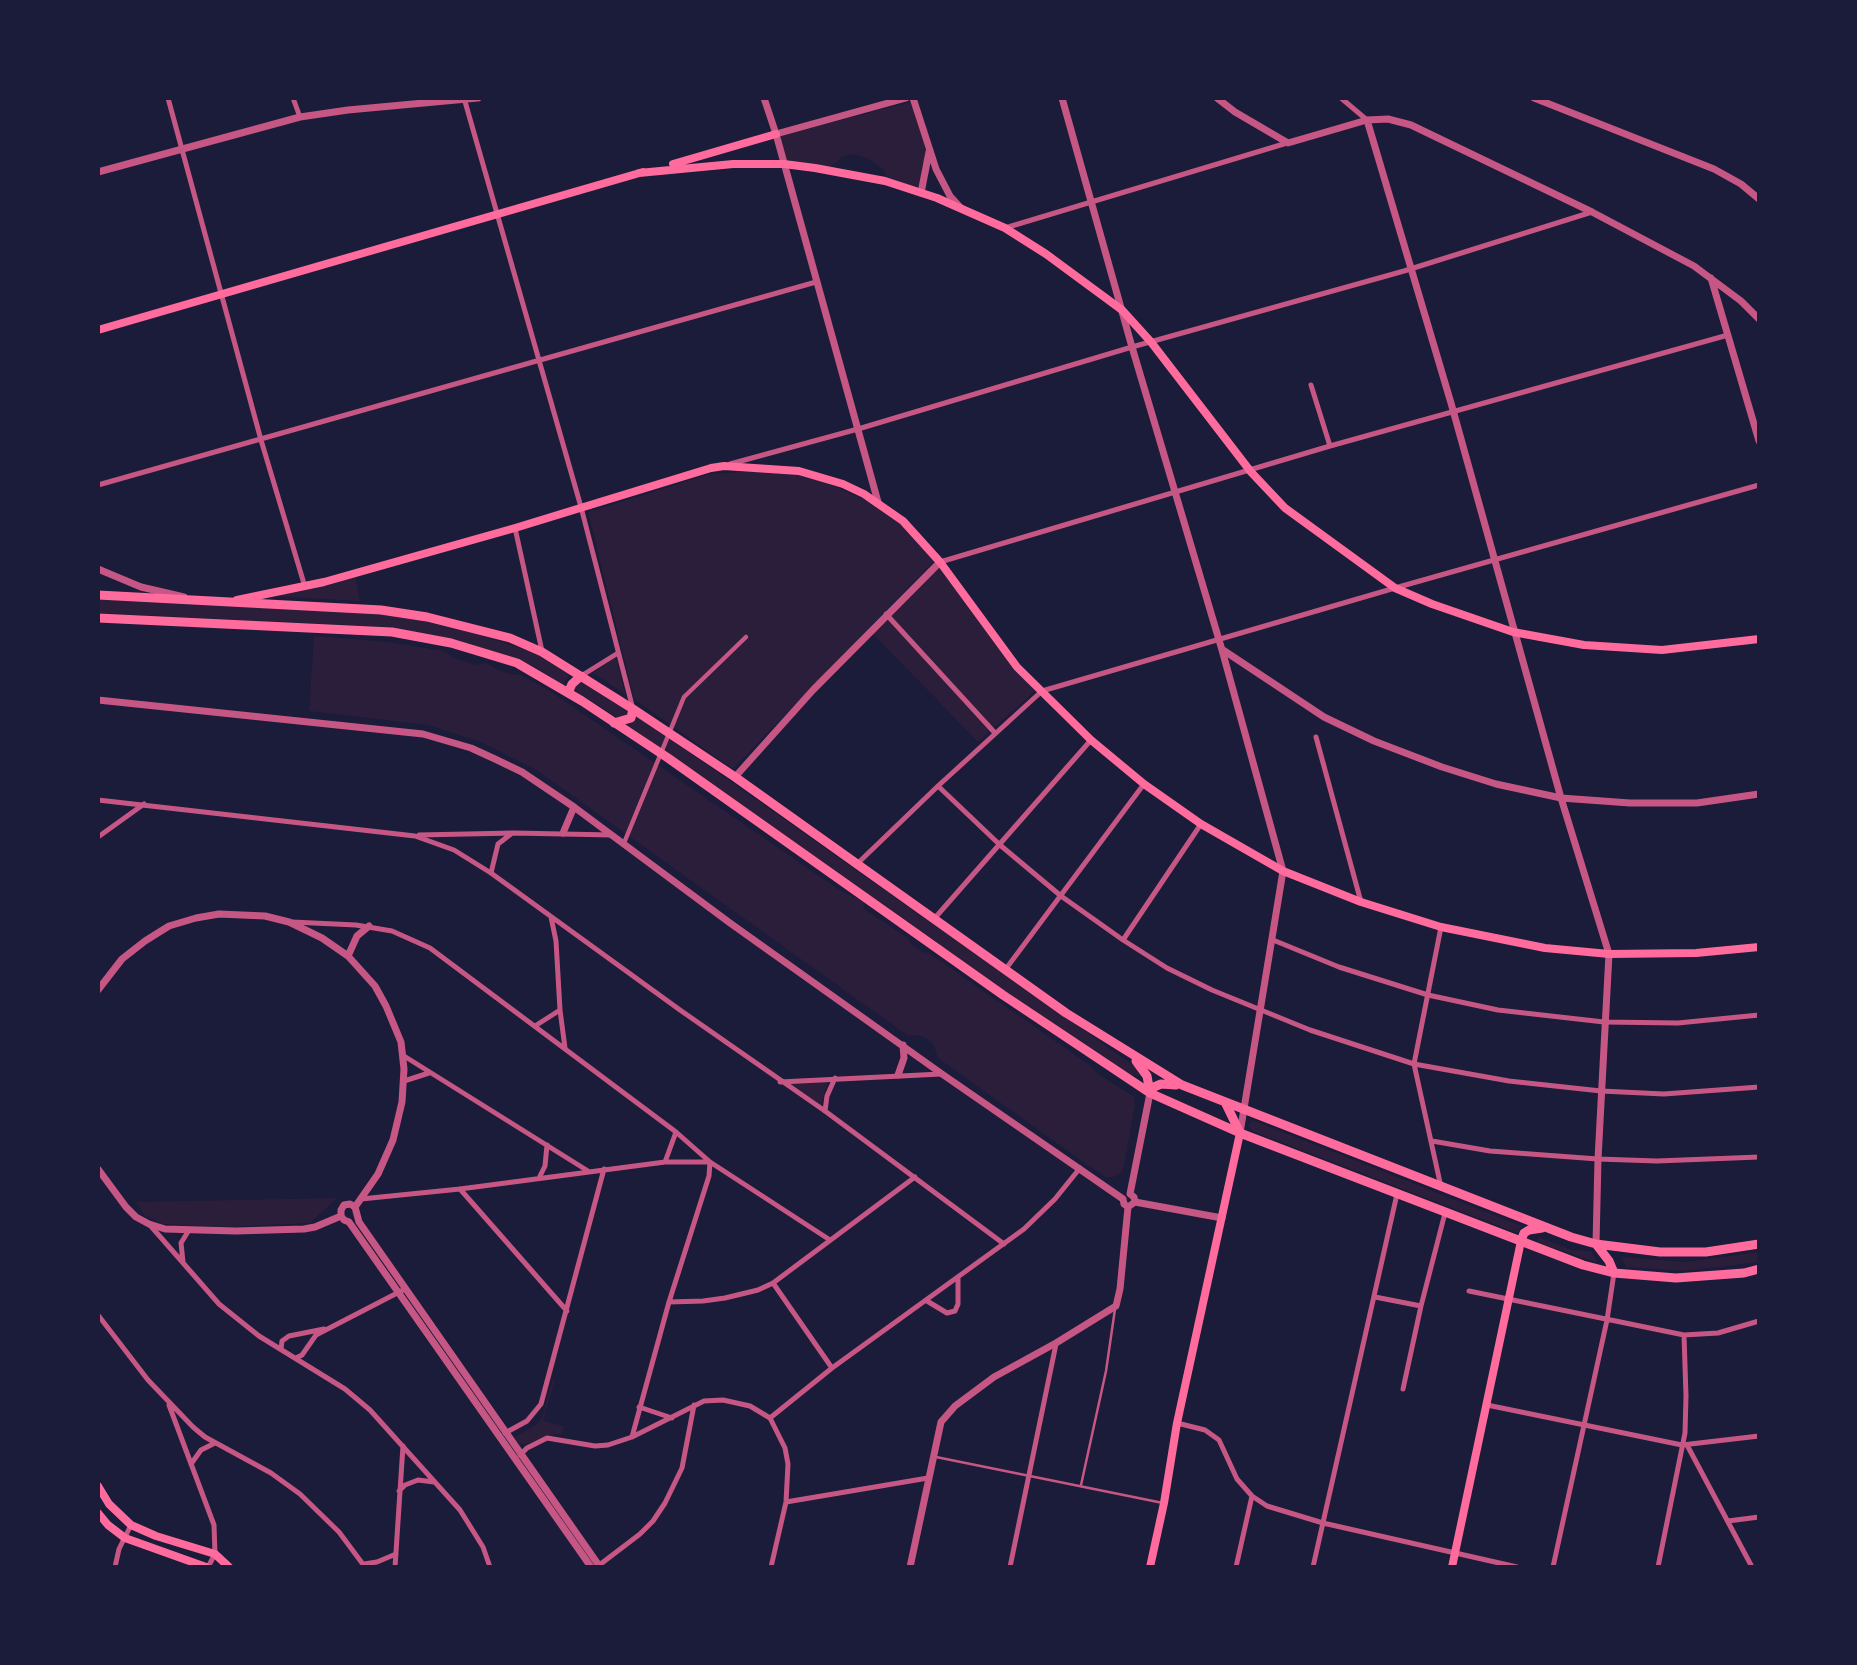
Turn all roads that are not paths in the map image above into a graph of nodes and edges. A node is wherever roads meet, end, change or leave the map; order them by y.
1 (168, 98) edge
2 (293, 98) edge
3 (478, 98) edge
4 (764, 98) edge
5 (906, 98) edge
6 (913, 98) edge
7 (1062, 98) edge
8 (1217, 98) edge
9 (1341, 98) edge
10 (1534, 98) edge
11 (464, 99) edge
12 (884, 101) edge
13 (390, 102) edge
14 (300, 117) junction
15 (1367, 120) junction
16 (776, 134) junction
17 (1288, 143) junction
18 (182, 148) junction
19 (929, 151) junction
20 (784, 164) junction
21 (98, 172) edge
22 (639, 173) junction
23 (921, 193) junction
24 (1759, 199) edge
25 (1092, 201) junction
26 (961, 209) junction
27 (1592, 212) junction
28 (498, 215) junction
29 (1006, 228) junction
30 (1411, 269) junction
31 (1710, 277) junction
32 (816, 282) junction
33 (221, 295) junction
34 (1122, 310) junction
35 (1759, 319) edge
36 (98, 330) edge
37 (1728, 335) junction
38 (1152, 342) junction
39 (1132, 347) junction
40 (538, 361) junction
41 (1311, 385) dead end
42 (1454, 414) junction
43 (859, 429) junction
44 (261, 440) junction
45 (1759, 441) edge
46 (1330, 446) junction
47 (724, 466) junction
48 (1251, 472) junction
49 (98, 485) edge
50 (1759, 485) edge
51 (1176, 493) junction
52 (878, 502) junction
53 (581, 508) junction
54 (515, 528) junction
55 (1495, 559) junction
56 (940, 562) junction
57 (98, 569) edge
58 (305, 587) junction
59 (1395, 588) junction
60 (98, 595) edge
61 (195, 599) junction
62 (231, 601) junction
63 (887, 614) junction
64 (98, 618) edge
65 (1513, 632) junction
66 (746, 637) dead end
67 (1759, 639) edge
68 (1219, 641) junction
69 (1222, 650) junction
70 (542, 652) junction
71 (618, 653) junction
72 (581, 676) junction
73 (1042, 691) junction
74 (568, 693) junction
75 (98, 700) edge
76 (634, 709) junction
77 (614, 723) junction
78 (995, 733) junction
79 (1315, 737) dead end
80 (1091, 740) junction
81 (735, 777) junction
82 (1144, 784) junction
83 (938, 786) junction
84 (1759, 794) edge
85 (1561, 798) junction
86 (98, 800) edge
87 (144, 804) junction
88 (574, 807) junction
89 (1201, 824) junction
90 (514, 833) junction
91 (563, 833) junction
92 (415, 835) junction
93 (612, 835) junction
94 (98, 837) edge
95 (624, 844) junction
96 (1000, 845) junction
97 (857, 864) junction
98 (1283, 871) junction
99 (491, 873) junction
100 (1061, 895) junction
101 (1361, 902) junction
102 (551, 916) junction
103 (934, 919) junction
104 (289, 922) junction
105 (369, 926) junction
106 (1441, 928) junction
107 (1123, 940) junction
108 (1273, 940) junction
109 (1759, 947) edge
110 (1609, 954) junction
111 (348, 956) junction
112 (1005, 970) junction
113 (98, 990) edge
114 (1428, 995) junction
115 (560, 1010) junction
116 (1260, 1011) junction
117 (1759, 1015) edge
118 (1604, 1021) junction
119 (535, 1026) junction
120 (904, 1045) junction
121 (565, 1048) junction
122 (404, 1056) junction
123 (1132, 1056) junction
124 (1414, 1064) junction
125 (429, 1073) junction
126 (942, 1074) junction
127 (898, 1075) junction
128 (835, 1078) junction
129 (404, 1082) junction
130 (780, 1082) junction
131 (1182, 1086) junction
132 (1759, 1087) edge
133 (1601, 1091) junction
134 (1150, 1093) junction
135 (1226, 1104) junction
136 (1245, 1110) junction
137 (825, 1111) junction
138 (676, 1132) junction
139 (1240, 1133) junction
140 (1432, 1141) junction
141 (547, 1146) junction
142 (1759, 1157) edge
143 (1598, 1159) junction
144 (665, 1162) junction
145 (710, 1162) junction
146 (1080, 1168) junction
147 (604, 1169) junction
148 (98, 1170) edge
149 (588, 1171) junction
150 (915, 1177) junction
151 (539, 1178) junction
152 (101, 1180) edge
153 (1441, 1187) junction
154 (460, 1189) junction
155 (1397, 1194) junction
156 (1126, 1196) junction
157 (361, 1199) junction
158 (1132, 1204) junction
159 (355, 1207) junction
160 (1445, 1213) junction
161 (341, 1216) junction
162 (1222, 1218) junction
163 (353, 1219) junction
164 (149, 1224) junction
165 (1543, 1228) junction
166 (189, 1230) junction
167 (830, 1240) junction
168 (1521, 1241) junction
169 (1004, 1244) junction
170 (1596, 1244) junction
171 (1759, 1244) edge
172 (184, 1265) junction
173 (1759, 1269) edge
174 (1614, 1273) junction
175 (958, 1278) junction
176 (773, 1283) junction
177 (401, 1290) junction
178 (1469, 1291) dead end
179 (1374, 1297) junction
180 (1510, 1299) junction
181 (927, 1301) junction
182 (669, 1303) junction
183 (1116, 1306) junction
184 (1421, 1306) junction
185 (567, 1311) junction
186 (98, 1315) edge
187 (1607, 1320) junction
188 (1759, 1321) edge
189 (327, 1328) junction
190 (1684, 1335) junction
191 (1056, 1343) junction
192 (281, 1349) junction
193 (296, 1358) junction
194 (832, 1368) junction
195 (1403, 1389) dead end
196 (168, 1403) junction
197 (694, 1405) junction
198 (1487, 1405) junction
199 (639, 1407) junction
200 (672, 1418) junction
201 (770, 1418) junction
202 (1177, 1423) junction
203 (1584, 1427) junction
204 (507, 1432) junction
205 (499, 1436) junction
206 (1759, 1436) edge
207 (632, 1437) junction
208 (215, 1443) junction
209 (1685, 1445) junction
210 (403, 1446) junction
211 (518, 1456) junction
212 (933, 1456) junction
213 (191, 1464) junction
214 (1028, 1475) junction
215 (928, 1478) junction
216 (434, 1482) junction
217 (98, 1486) edge
218 (1080, 1486) junction
219 (398, 1494) junction
220 (1252, 1496) junction
221 (786, 1502) junction
222 (1164, 1503) junction
223 (98, 1513) edge
224 (1759, 1517) edge
225 (1728, 1521) junction
226 (1323, 1522) junction
227 (131, 1525) junction
228 (125, 1538) junction
229 (1455, 1553) junction
230 (215, 1554) junction
231 (396, 1554) junction
232 (364, 1566) edge
233 (596, 1566) edge
234 (115, 1567) edge
235 (207, 1567) edge
236 (229, 1567) edge
237 (395, 1567) edge
238 (490, 1567) edge
239 (771, 1567) edge
240 (910, 1567) edge
241 (1010, 1567) edge
242 (1150, 1567) edge
243 (1236, 1567) edge
244 (1313, 1567) edge
245 (1452, 1567) edge
246 (1517, 1567) edge
247 (1553, 1567) edge
248 (1658, 1567) edge
249 (1752, 1567) edge

1 - 18 street
2 - 14 street
3 - 11 street
4 - 16 street
5 - 12 street
6 - 19 street
7 - 25 street
8 - 17 street
9 - 15 street
10 - 24 street
11 - 13 street
11 - 28 street
12 - 16 street
13 - 14 street
14 - 18 street
15 - 17 street
15 - 27 street
15 - 30 street
16 - 20 street
16 - 22 main road
17 - 25 street
18 - 21 street
18 - 33 street
19 - 23 street
19 - 26 street
20 - 22 main road
20 - 23 main road
20 - 32 street
22 - 28 main road
23 - 26 main road
25 - 29 street
25 - 34 street
26 - 29 main road
27 - 30 street
27 - 31 street
28 - 33 main road
28 - 40 street
29 - 34 main road
30 - 38 street
30 - 42 street
31 - 35 street
31 - 37 street
32 - 40 street
32 - 43 street
33 - 36 main road
33 - 44 street
34 - 38 main road
34 - 39 street
37 - 42 street
37 - 45 street
38 - 39 street
38 - 48 main road
39 - 43 street
39 - 51 street
40 - 44 street
40 - 53 street
41 - 46 street
42 - 46 street
42 - 55 street
43 - 47 street
43 - 52 street
44 - 49 street
44 - 58 street
46 - 48 street
47 - 52 main road
47 - 53 main road
48 - 51 street
48 - 59 main road
50 - 55 street
51 - 56 street
51 - 68 street
52 - 56 main road
53 - 54 main road
53 - 71 street
54 - 58 main road
54 - 70 street
55 - 59 street
55 - 65 street
56 - 63 street
56 - 73 main road
57 - 61 street
58 - 62 main road
59 - 65 main road
59 - 68 street
60 - 61 main road
61 - 62 main road
62 - 70 main road
63 - 78 street
63 - 81 street
64 - 74 main road
65 - 67 main road
65 - 85 street
66 - 95 street
68 - 69 street
68 - 73 street
69 - 85 street
69 - 98 street
70 - 72 main road
71 - 72 street
71 - 76 street
72 - 74 main road
72 - 76 main road
73 - 78 street
73 - 80 main road
74 - 77 main road
75 - 88 street
76 - 77 main road
76 - 81 main road
77 - 134 main road
78 - 83 street
79 - 101 street
80 - 82 main road
80 - 96 street
81 - 97 main road
82 - 89 main road
82 - 100 street
83 - 96 street
83 - 97 street
84 - 85 street
85 - 110 street
86 - 87 street
87 - 92 street
87 - 94 street
88 - 91 street
88 - 93 street
89 - 98 main road
89 - 107 street
90 - 91 street
90 - 92 street
90 - 99 street
91 - 93 street
92 - 99 street
93 - 95 street
95 - 120 street
96 - 100 street
96 - 103 street
97 - 103 main road
98 - 101 main road
98 - 108 street
99 - 102 street
100 - 107 street
100 - 112 street
101 - 106 main road
102 - 115 street
102 - 130 street
103 - 112 main road
104 - 105 street
104 - 111 street
104 - 113 street
105 - 111 street
105 - 119 street
106 - 110 main road
106 - 114 street
107 - 116 street
108 - 114 street
108 - 116 street
109 - 110 main road
110 - 118 street
111 - 122 street
112 - 123 main road
114 - 118 street
114 - 124 street
115 - 119 street
115 - 121 street
116 - 124 street
116 - 136 street
117 - 118 street
118 - 133 street
119 - 121 street
120 - 126 street
120 - 127 street
121 - 138 street
122 - 125 street
122 - 129 street
123 - 131 main road
123 - 134 main road
124 - 133 street
124 - 140 street
125 - 129 street
125 - 141 street
126 - 127 street
126 - 146 street
127 - 128 street
128 - 130 street
128 - 137 street
129 - 157 street
130 - 137 street
131 - 134 main road
131 - 135 main road
132 - 133 street
133 - 143 street
134 - 139 main road
134 - 156 street
135 - 136 main road
135 - 139 main road
136 - 139 street
136 - 153 main road
137 - 150 street
138 - 144 street
138 - 145 street
139 - 155 main road
139 - 162 main road
140 - 143 street
140 - 153 street
141 - 149 street
141 - 151 street
142 - 143 street
143 - 170 street
144 - 145 street
144 - 147 street
145 - 167 street
145 - 182 street
146 - 156 street
146 - 169 street
147 - 149 street
147 - 185 street
148 - 152 street
149 - 151 street
150 - 167 street
150 - 169 street
151 - 154 street
152 - 164 street
153 - 165 main road
154 - 157 street
154 - 185 street
155 - 160 main road
155 - 179 street
156 - 158 street
157 - 159 street
158 - 162 street
158 - 183 street
159 - 161 street
159 - 163 street
160 - 168 main road
160 - 184 street
161 - 163 street
161 - 166 street
162 - 202 main road
163 - 177 street
164 - 166 street
164 - 172 street
165 - 168 main road
165 - 170 main road
166 - 172 street
167 - 176 street
168 - 174 main road
168 - 180 main road
169 - 175 street
170 - 171 main road
170 - 174 main road
172 - 192 street
173 - 174 main road
174 - 187 street
175 - 181 street
175 - 181 street
176 - 182 street
176 - 194 street
177 - 189 street
177 - 204 street
177 - 205 street
178 - 180 street
179 - 184 street
179 - 226 street
180 - 187 street
180 - 198 main road
181 - 194 street
182 - 199 street
183 - 191 street
183 - 218 lane
184 - 195 street
185 - 204 street
186 - 196 street
187 - 190 street
187 - 203 street
188 - 190 street
189 - 192 street
189 - 193 street
190 - 209 street
191 - 212 street
191 - 214 street
192 - 193 street
193 - 210 street
194 - 201 street
196 - 208 street
196 - 213 street
197 - 200 street
197 - 201 street
197 - 233 street
198 - 203 street
198 - 229 main road
199 - 200 street
199 - 207 street
200 - 207 street
201 - 221 street
202 - 220 street
202 - 222 main road
203 - 209 street
203 - 247 street
204 - 205 street
204 - 211 street
205 - 211 street
206 - 209 street
207 - 211 street
208 - 213 street
208 - 232 street
209 - 225 street
209 - 248 street
210 - 216 street
210 - 219 street
211 - 233 street
212 - 214 lane
212 - 215 street
213 - 230 street
214 - 218 lane
214 - 241 street
215 - 221 street
215 - 240 street
216 - 219 street
216 - 238 street
217 - 227 main road
218 - 222 lane
219 - 231 street
220 - 226 street
220 - 243 street
221 - 239 street
222 - 242 main road
223 - 228 main road
224 - 225 street
225 - 249 street
226 - 229 street
226 - 244 street
227 - 228 street
227 - 230 main road
228 - 234 street
228 - 235 main road
229 - 245 main road
229 - 246 street
230 - 235 street
230 - 236 main road
231 - 232 street
231 - 237 street

